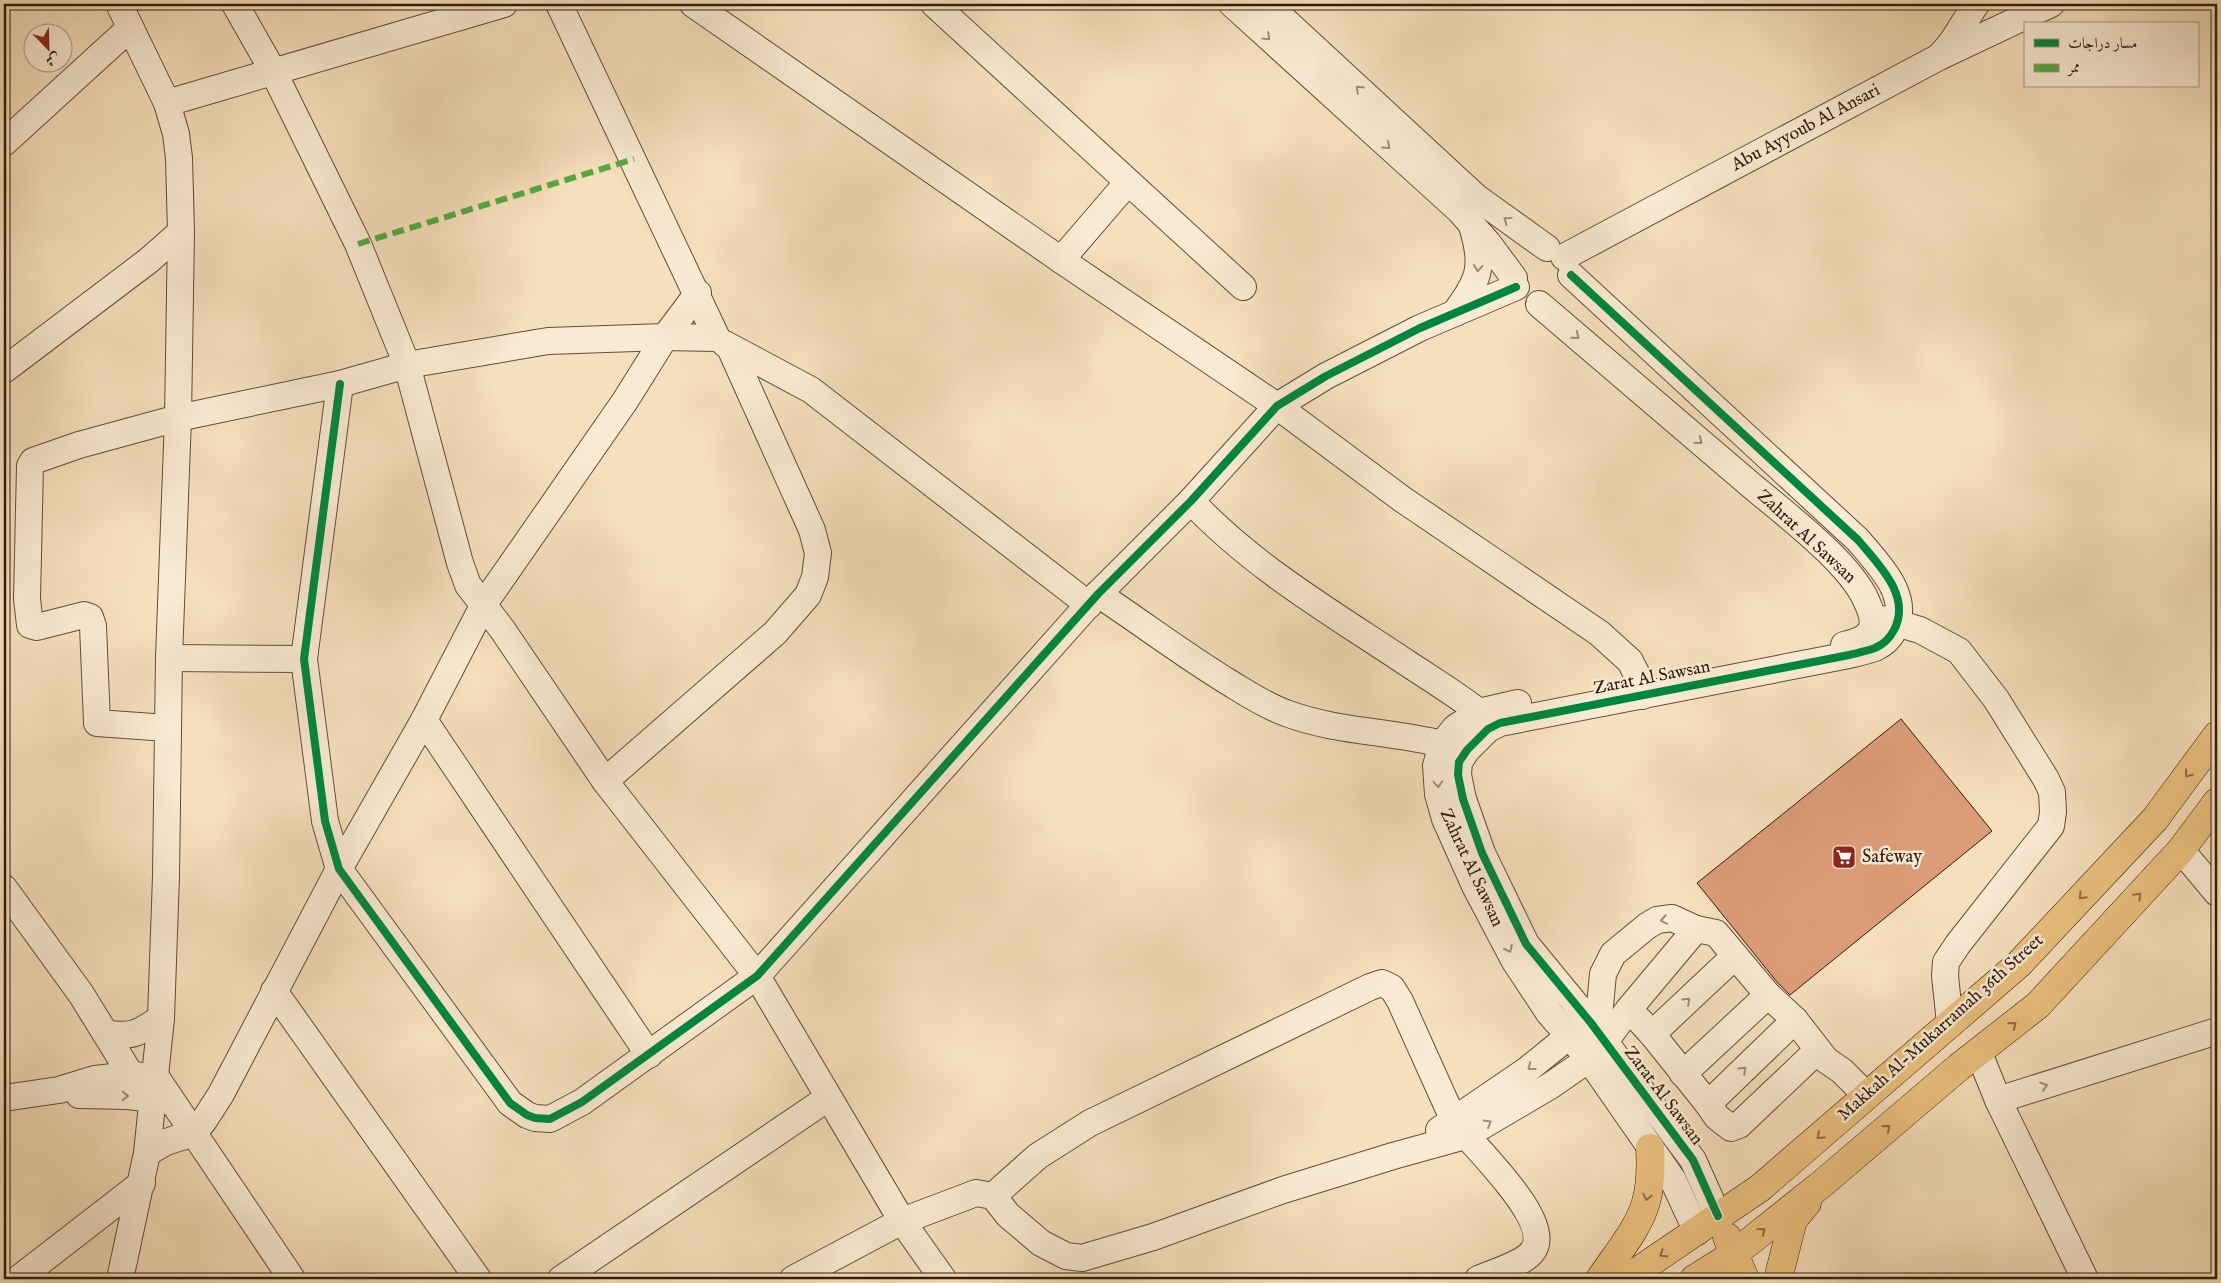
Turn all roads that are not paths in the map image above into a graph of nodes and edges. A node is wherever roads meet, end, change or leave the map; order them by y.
1 (119, 4) edge
2 (235, 4) edge
3 (504, 4) edge
4 (560, 4) edge
5 (693, 4) edge
6 (934, 4) edge
7 (1232, 4) edge
8 (1267, 4) edge
9 (1976, 4) edge
10 (2051, 4) edge
11 (130, 28) junction
12 (1939, 58) junction
13 (274, 73) junction
14 (167, 103) junction
15 (4, 143) edge
16 (1128, 182) junction
17 (1470, 221) junction
18 (181, 232) junction
19 (1061, 260) junction
20 (1560, 260) junction
21 (1515, 283) junction
22 (1243, 288) dead end
23 (698, 293) junction
24 (1539, 304) junction
25 (1455, 313) junction
26 (665, 337) junction
27 (724, 343) junction
28 (407, 364) junction
29 (4, 370) edge
30 (340, 384) junction
31 (1277, 406) junction
32 (178, 418) junction
33 (1191, 501) junction
34 (1093, 599) junction
35 (484, 604) junction
36 (1871, 616) junction
37 (1898, 623) junction
38 (168, 658) junction
39 (304, 659) junction
40 (1641, 688) junction
41 (1479, 712) junction
42 (424, 720) junction
43 (167, 728) junction
44 (2217, 734) edge
45 (1442, 744) junction
46 (605, 781) junction
47 (2217, 802) edge
48 (2181, 850) junction
49 (339, 870) junction
50 (4, 888) edge
51 (2217, 893) edge
52 (1696, 929) junction
53 (1735, 956) junction
54 (757, 976) junction
55 (274, 991) junction
56 (1768, 995) junction
57 (1629, 1009) junction
58 (161, 1018) junction
59 (1795, 1020) junction
60 (1950, 1023) junction
61 (2217, 1031) edge
62 (107, 1034) junction
63 (1652, 1034) junction
64 (1588, 1040) junction
65 (1818, 1050) junction
66 (1978, 1053) junction
67 (649, 1055) junction
68 (1683, 1074) junction
69 (131, 1075) junction
70 (59, 1090) junction
71 (160, 1092) junction
72 (1866, 1095) junction
73 (4, 1098) edge
74 (828, 1098) junction
75 (1998, 1100) junction
76 (1708, 1104) junction
77 (1459, 1128) junction
78 (194, 1133) junction
79 (1650, 1148) junction
80 (147, 1153) junction
81 (1823, 1182) junction
82 (142, 1183) junction
83 (993, 1196) junction
84 (1718, 1216) junction
85 (902, 1222) junction
86 (1696, 1232) junction
87 (1070, 1268) edge
88 (1715, 1270) edge
89 (282, 1276) edge
90 (18, 1279) edge
91 (120, 1279) edge
92 (478, 1279) edge
93 (561, 1279) edge
94 (792, 1279) edge
95 (942, 1279) edge
96 (1478, 1279) edge
97 (1600, 1279) edge
98 (1626, 1279) edge
99 (1745, 1279) edge
100 (1778, 1279) edge
101 (2085, 1279) edge

1 - 11 street
2 - 13 street
3 - 13 street
4 - 23 street
5 - 19 street
6 - 16 street
7 -> 17 street
20 -> 8 street
9 - 12 street
10 - 12 street, Abu Ayyoub Al Ansari
11 - 14 street
11 - 15 street
12 - 20 street, Abu Ayyoub Al Ansari
13 - 14 street
13 - 28 street
14 - 18 street
16 - 19 street
16 - 22 street
17 - 21 street
17 -> 25 street
18 - 29 street
18 - 32 street
19 - 31 street
20 - 21 street
20 - 24 street
20 - 37 street
21 - 24 street
21 - 25 street
23 - 26 street
23 - 27 street
24 -> 36 street, Zahrat Al Sawsan
25 - 31 street
26 - 27 street
26 - 28 street
26 - 35 street
27 - 34 street
27 - 46 street
28 - 30 street
28 - 35 street
30 - 32 street
30 - 39 street
31 - 33 street
31 - 40 street
32 - 38 street
32 - 43 street
33 - 34 street
33 - 41 street
34 - 45 street
34 - 54 street
35 - 42 street
35 - 46 street
36 - 37 street
36 - 40 street, Zahrat Al Sawsan
37 - 40 street, Zarat Al Sawsan
37 - 60 street
38 - 39 street
38 - 43 street
39 - 49 street
40 - 41 street, Zahrat Al Sawsan
40 - 64 street, Zarat Al Sawsan
41 - 45 street, Zahrat Al Sawsan
42 - 49 street
42 - 67 street
43 - 58 street
44 -> 60 main road, Makkah Al-Mukarramah 36th Street
45 -> 64 street, Zahrat Al Sawsan
46 - 54 street
47 - 48 main road
48 - 51 street
66 -> 48 main road
49 - 55 street
49 - 67 street
50 - 62 street
52 - 53 street
52 - 57 street
52 -> 64 street
53 - 56 street
63 -> 53 street
54 - 67 street
54 - 74 street
55 - 78 street
55 - 92 street
56 - 59 street
56 - 68 street
57 - 63 street
57 - 64 street
58 - 62 street
58 - 71 street
59 - 65 street
76 -> 59 street
60 - 72 main road, Makkah Al-Mukarramah 36th Street
75 -> 61 street
62 - 69 street
63 - 68 street
64 - 77 street
64 - 79 street, Zahrat Al Sawsan
64 - 84 street, Zarat Al Sawsan
65 - 72 street
65 - 76 street
66 - 75 street
81 -> 66 main road
68 - 76 street
69 - 70 street
69 - 71 street
70 -> 71 street
70 - 73 street
71 - 78 street
71 - 80 street
72 -> 84 main road, Makkah Al-Mukarramah 36th Street
74 - 85 street
74 - 93 street
75 - 101 street
77 - 83 street
77 - 87 street
77 - 96 street
78 - 80 street
78 - 89 street
79 - 86 street, Zahrat Al Sawsan
79 -> 97 main road
80 - 82 street
88 -> 81 main road
81 - 100 main road
82 - 90 street
82 - 91 street
83 - 85 street
83 - 87 street
84 - 86 main road, Makkah Al-Mukarramah 36th Street
84 - 88 main road
85 - 94 street
85 - 95 street
86 - 88 main road
86 -> 98 main road, Makkah Al-Mukarramah 36th Street
88 - 99 main road

